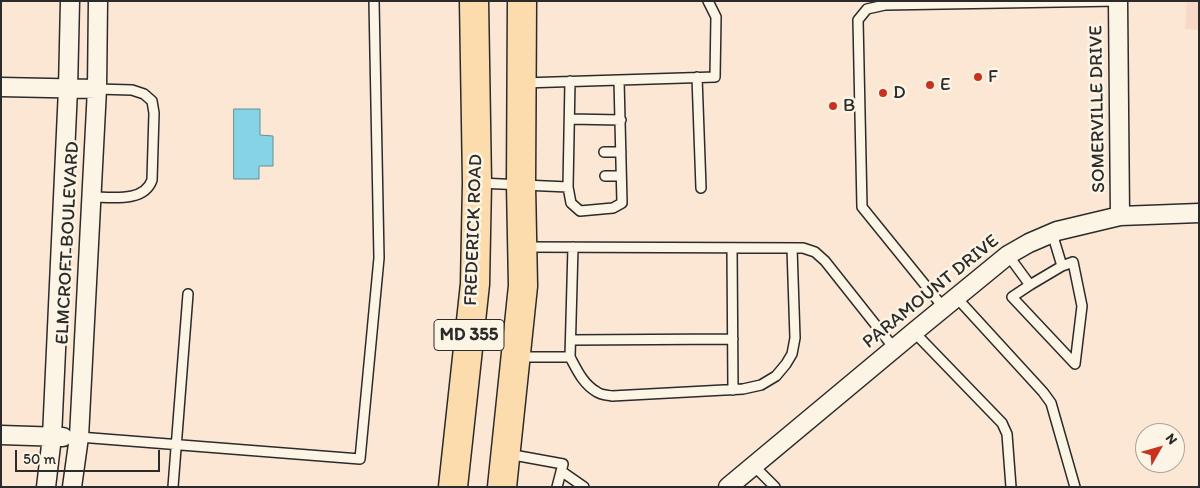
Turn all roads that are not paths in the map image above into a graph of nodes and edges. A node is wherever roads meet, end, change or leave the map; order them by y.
1 (70, 1) edge
2 (98, 1) edge
3 (374, 1) edge
4 (474, 1) edge
5 (522, 1) edge
6 (708, 1) edge
7 (1118, 1) edge
8 (697, 78) junction
9 (619, 80) junction
10 (570, 82) junction
11 (522, 83) junction
12 (1, 87) edge
13 (68, 88) junction
14 (97, 90) junction
15 (570, 119) junction
16 (620, 120) junction
17 (604, 152) dead end
18 (621, 152) junction
19 (604, 176) dead end
20 (621, 176) junction
21 (477, 183) junction
22 (521, 185) junction
23 (568, 188) junction
24 (701, 188) dead end
25 (92, 197) junction
26 (1199, 213) edge
27 (1120, 216) junction
28 (1052, 233) junction
29 (523, 247) junction
30 (573, 247) junction
31 (732, 248) junction
32 (792, 248) junction
33 (1008, 255) junction
34 (1062, 266) junction
35 (1030, 285) junction
36 (188, 294) dead end
37 (949, 302) junction
38 (914, 332) junction
39 (733, 339) junction
40 (571, 340) junction
41 (894, 348) junction
42 (516, 356) junction
43 (570, 357) junction
44 (733, 390) junction
45 (1, 435) edge
46 (52, 437) junction
47 (78, 437) junction
48 (176, 445) junction
49 (506, 454) junction
50 (754, 465) junction
51 (561, 472) junction
52 (46, 487) edge
53 (72, 487) edge
54 (173, 487) edge
55 (453, 487) edge
56 (502, 487) edge
57 (557, 487) edge
58 (584, 487) edge
59 (728, 487) edge
60 (776, 487) edge
61 (1011, 487) edge
62 (1074, 487) edge

1 - 13 street, ELMCROFT BOULEVARD
2 - 14 street, ELMCROFT BOULEVARD
3 - 48 lane
4 - 21 main road, FREDERICK ROAD / MD 355
5 - 11 main road, MD 355
6 - 8 lane
7 - 27 street, SOMERVILLE DRIVE
7 - 37 lane
8 - 9 lane
8 - 24 lane
9 - 10 lane
9 - 16 lane
10 - 11 lane
10 - 15 lane
11 - 22 main road, MD 355
12 - 13 street
13 - 14 street
13 - 46 street, ELMCROFT BOULEVARD
14 - 25 street, ELMCROFT BOULEVARD
14 - 25 lane
15 - 16 lane
15 - 23 lane
16 - 18 lane
17 - 18 lane
18 - 20 lane
19 - 20 lane
20 - 23 lane
21 - 22 lane
21 - 55 main road, FREDERICK ROAD / MD 355
22 - 23 lane
22 - 29 main road, MD 355
25 - 47 street, ELMCROFT BOULEVARD
26 - 27 street, PARAMOUNT DRIVE
27 - 28 street, PARAMOUNT DRIVE
28 - 33 street, PARAMOUNT DRIVE
28 - 34 lane
29 - 30 lane
29 - 42 main road, MD 355
30 - 31 lane
30 - 40 lane
31 - 32 lane
31 - 39 lane
32 - 41 lane
32 - 44 lane
33 - 35 lane
33 - 37 street, PARAMOUNT DRIVE
34 - 35 lane
34 - 35 lane
36 - 48 lane
37 - 38 street, PARAMOUNT DRIVE
37 - 62 lane
38 - 41 street, PARAMOUNT DRIVE
38 - 61 lane
39 - 40 lane
39 - 44 lane
40 - 43 lane
41 - 50 street, PARAMOUNT DRIVE
42 - 43 lane
42 - 49 main road, MD 355
43 - 44 lane
45 - 46 street
46 - 47 street
46 - 52 street, ELMCROFT BOULEVARD
47 - 48 lane
47 - 53 street, ELMCROFT BOULEVARD
48 - 54 lane
49 - 51 lane
49 - 56 main road, MD 355
50 - 59 street, PARAMOUNT DRIVE
50 - 60 lane
51 - 57 lane
51 - 58 lane

